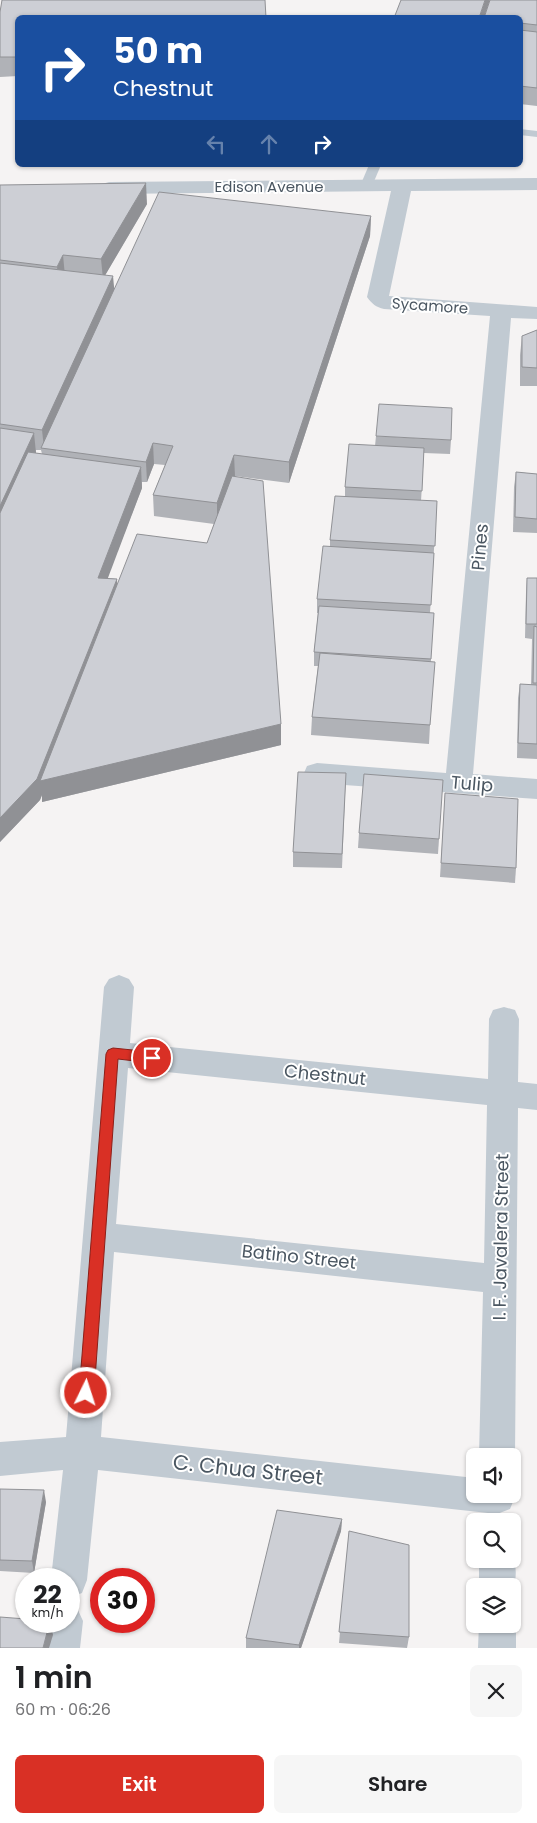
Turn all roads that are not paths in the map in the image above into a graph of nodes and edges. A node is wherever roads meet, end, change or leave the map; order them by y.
1 (523, 132) edge
2 (537, 134) edge
3 (374, 167) edge
4 (537, 184) edge
5 (366, 186) junction
6 (402, 186) junction
7 (88, 188) edge
8 (501, 311) junction
9 (537, 313) edge
10 (317, 773) edge
11 (459, 782) junction
12 (537, 789) edge
13 (119, 988) dead end
14 (504, 1019) dead end
15 (113, 1054) junction
16 (504, 1094) junction
17 (537, 1097) edge
18 (98, 1236) junction
19 (501, 1279) junction
20 (497, 1448) edge
21 (82, 1452) junction
22 (0, 1459) edge
23 (497, 1504) edge
24 (70, 1568) edge
25 (63, 1633) edge
26 (497, 1633) edge
27 (62, 1648) edge
28 (497, 1648) edge

1 - 2 lane
3 - 5 lane
4 - 6 street, Edison Avenue
5 - 6 street, Edison Avenue
5 - 7 street, Edison Avenue
6 - 8 street, Sycamore
8 - 9 street, Sycamore
8 - 11 street, Pines
10 - 11 street, Tulip
11 - 12 street, Tulip
13 - 15 street
14 - 16 street, I. F. Javalera Street
15 - 16 street, Chestnut
15 - 18 street
16 - 17 street, Chestnut
16 - 19 street, I. F. Javalera Street
18 - 19 street, Batino Street
18 - 21 street
19 - 20 street, I. F. Javalera Street
21 - 22 street, C. Chua Street
21 - 23 street, C. Chua Street
21 - 24 street
25 - 27 street
26 - 28 street

